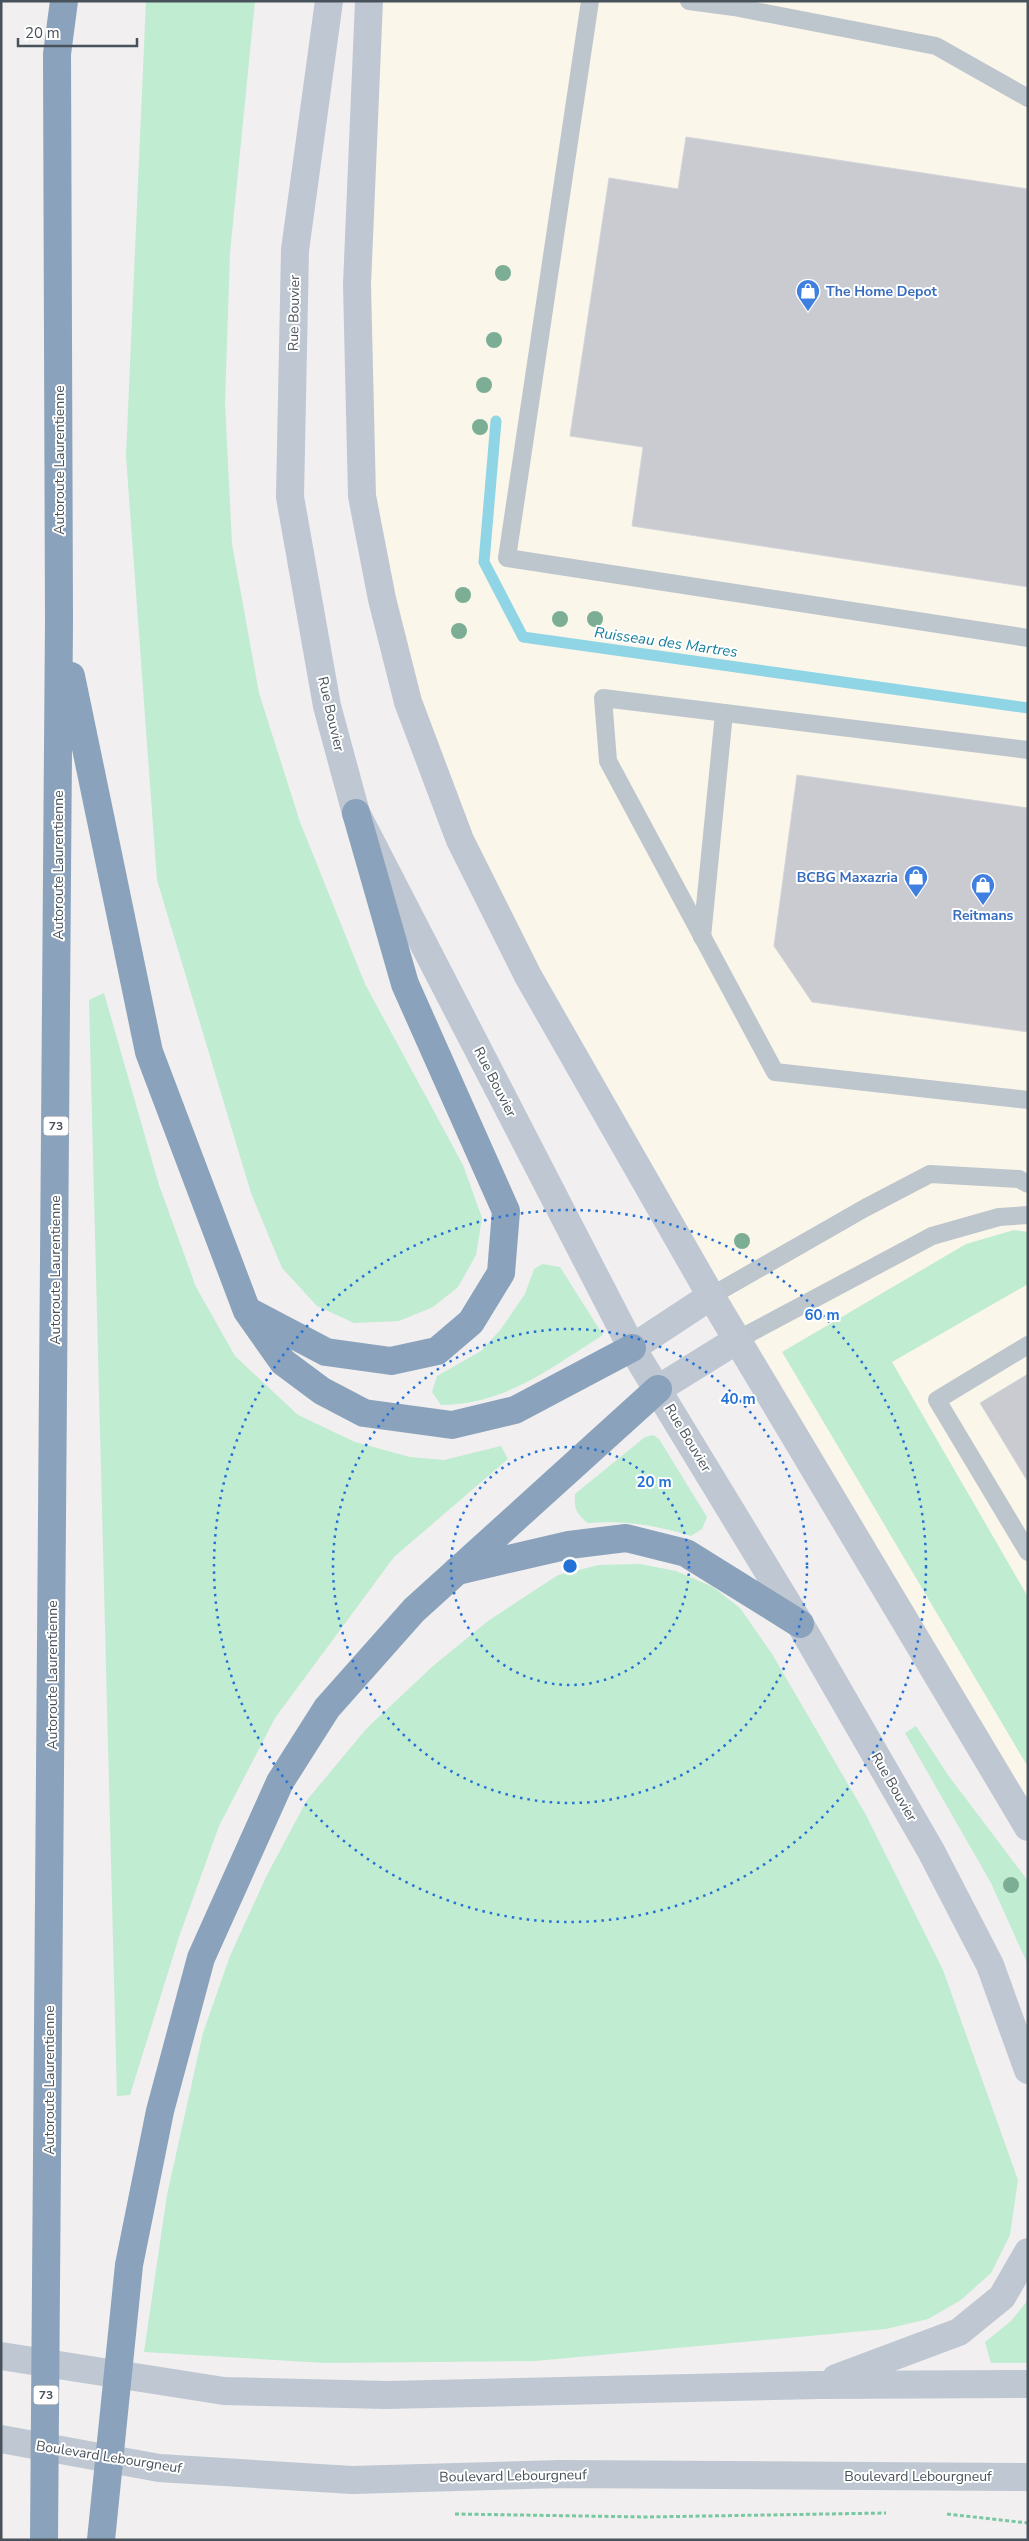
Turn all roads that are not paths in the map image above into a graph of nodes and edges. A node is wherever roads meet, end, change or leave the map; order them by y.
1 (64, 1) edge
2 (329, 1) edge
3 (369, 1) edge
4 (590, 1) edge
5 (689, 1) edge
6 (1028, 98) edge
7 (59, 621) junction
8 (1028, 638) edge
9 (724, 713) junction
10 (1028, 750) edge
11 (356, 813) junction
12 (702, 937) junction
13 (1028, 1100) edge
14 (1028, 1184) edge
15 (1028, 1215) edge
16 (711, 1296) junction
17 (247, 1310) junction
18 (737, 1340) junction
19 (1028, 1345) edge
20 (632, 1348) junction
21 (658, 1389) junction
22 (1028, 1552) edge
23 (456, 1571) junction
24 (800, 1624) junction
25 (1028, 1827) edge
26 (1028, 2070) edge
27 (1028, 2252) edge
28 (1, 2356) edge
29 (1028, 2384) edge
30 (819, 2385) junction
31 (1, 2439) edge
32 (1028, 2477) edge
33 (44, 2540) edge
34 (101, 2540) edge

1 - 7 highway, Autoroute Laurentienne / 73
2 - 11 street, Rue Bouvier
3 - 16 street
4 - 8 lane
5 - 6 lane
7 - 17 highway
7 - 33 highway, Autoroute Laurentienne / 73
9 - 10 lane
9 - 12 lane
9 - 12 lane
11 - 17 highway
11 - 20 street, Rue Bouvier
12 - 13 lane
14 - 16 lane
15 - 18 lane
16 - 18 street
16 - 20 street
17 - 20 highway
18 - 21 street
18 - 25 street
19 - 22 lane
20 - 21 street, Rue Bouvier
21 - 23 highway
21 - 24 street, Rue Bouvier
23 - 24 highway
23 - 34 highway
24 - 26 street, Rue Bouvier
27 - 30 street
28 - 30 street
29 - 30 street
31 - 32 street, Boulevard Lebourgneuf

